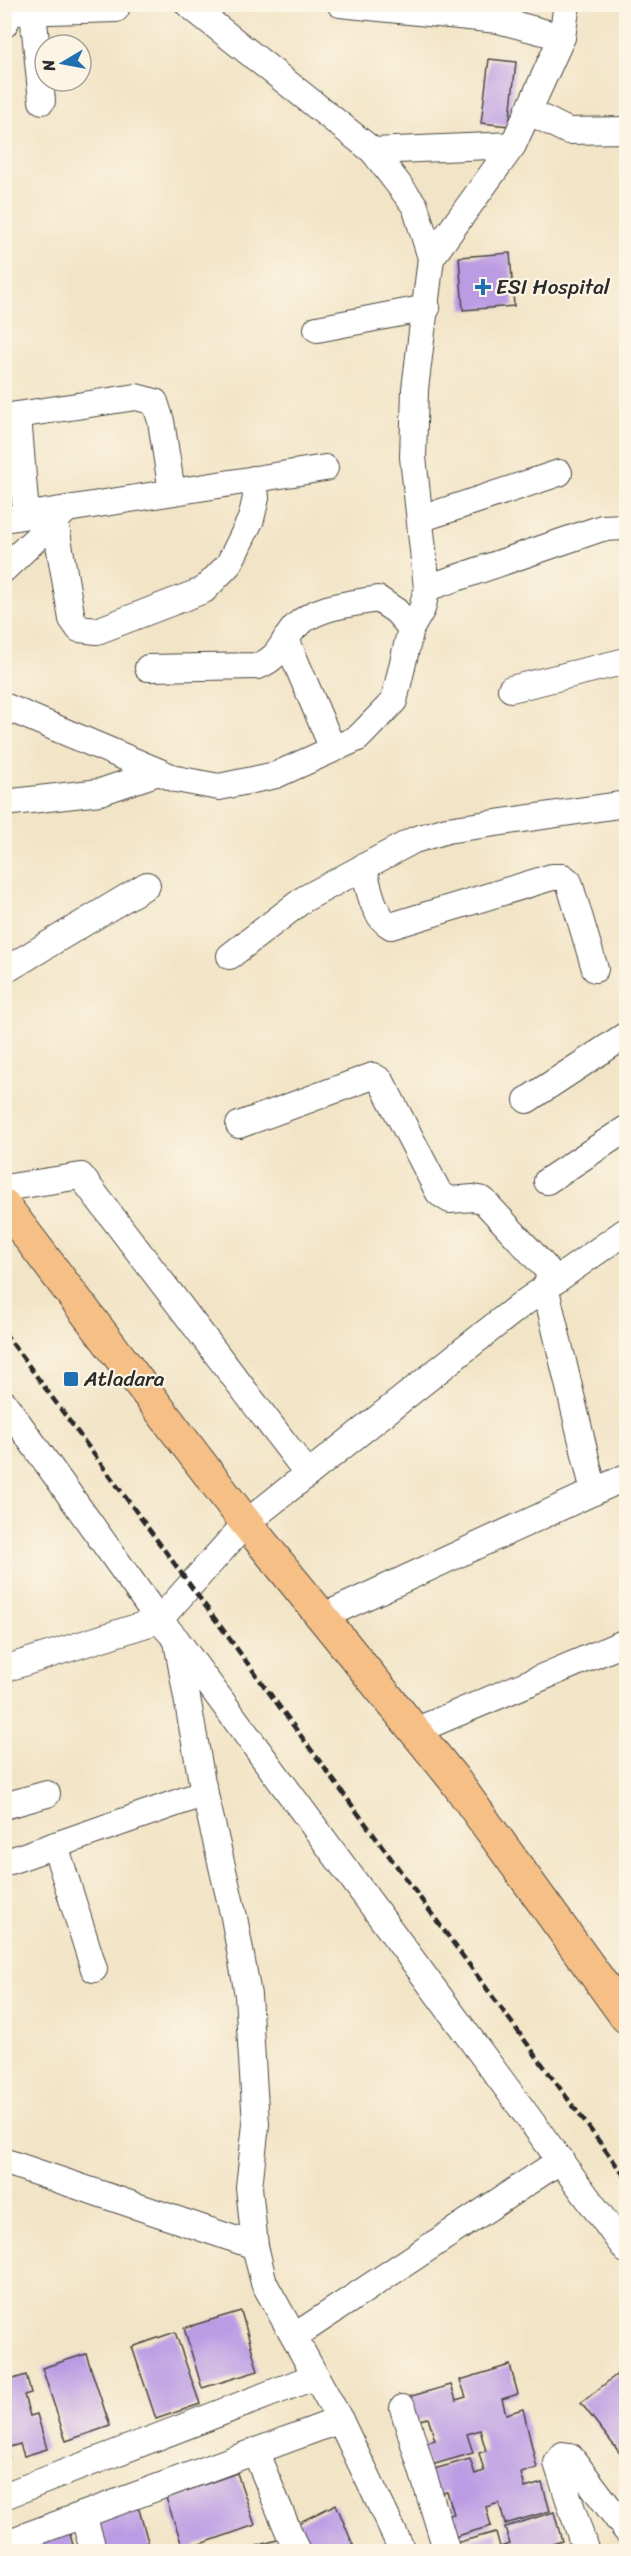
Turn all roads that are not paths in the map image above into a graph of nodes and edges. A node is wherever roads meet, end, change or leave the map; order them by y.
1 (188, 4) edge
2 (340, 4) edge
3 (567, 4) edge
4 (116, 9) dead end
5 (33, 12) junction
6 (4, 25) edge
7 (562, 37) junction
8 (42, 101) dead end
9 (528, 111) junction
10 (627, 130) edge
11 (513, 145) junction
12 (374, 151) junction
13 (431, 258) junction
14 (427, 308) junction
15 (317, 329) dead end
16 (11, 416) edge
17 (325, 468) dead end
18 (559, 473) dead end
19 (254, 479) junction
20 (172, 492) junction
21 (62, 515) junction
22 (15, 517) edge
23 (420, 519) junction
24 (627, 527) edge
25 (4, 569) edge
26 (427, 588) junction
27 (411, 628) junction
28 (286, 639) junction
29 (627, 661) edge
30 (148, 668) dead end
31 (511, 689) dead end
32 (4, 706) edge
33 (333, 748) junction
34 (159, 772) junction
35 (4, 803) edge
36 (627, 804) edge
37 (363, 867) junction
38 (147, 885) dead end
39 (230, 956) dead end
40 (596, 969) dead end
41 (4, 971) edge
42 (627, 1035) edge
43 (527, 1100) dead end
44 (239, 1125) dead end
45 (627, 1129) edge
46 (547, 1181) dead end
47 (4, 1188) edge
48 (4, 1205) edge
49 (624, 1241) edge
50 (551, 1283) junction
51 (4, 1403) edge
52 (308, 1474) junction
53 (627, 1477) edge
54 (594, 1492) junction
55 (246, 1523) junction
56 (322, 1617) junction
57 (159, 1620) junction
58 (176, 1639) junction
59 (627, 1642) edge
60 (4, 1669) edge
61 (415, 1731) junction
62 (205, 1793) junction
63 (47, 1794) dead end
64 (4, 1806) edge
65 (55, 1845) junction
66 (4, 1863) edge
67 (94, 1969) dead end
68 (627, 2017) edge
69 (561, 2160) junction
70 (9, 2163) dead end
71 (255, 2246) junction
72 (627, 2250) edge
73 (295, 2336) junction
74 (316, 2376) junction
75 (403, 2408) dead end
76 (339, 2420) junction
77 (255, 2451) junction
78 (4, 2496) edge
79 (83, 2515) junction
80 (627, 2530) edge
81 (4, 2544) edge
82 (94, 2552) edge
83 (297, 2552) edge
84 (403, 2552) edge
85 (447, 2552) edge
86 (586, 2552) edge

1 - 12 street
2 - 7 street
3 - 7 street
4 - 5 street
5 - 6 street
5 - 8 street
7 - 9 street
9 - 10 street
9 - 11 street
11 - 12 street
11 - 13 street
12 - 13 street
13 - 14 street
14 - 15 street
14 - 23 street
16 - 20 street
16 - 22 street
17 - 19 street
18 - 23 street
19 - 20 street
19 - 21 street
20 - 21 street
21 - 22 street
21 - 25 street
23 - 26 street
24 - 26 street
26 - 27 street
27 - 28 street
27 - 33 street
28 - 30 street
28 - 33 street
29 - 31 street
32 - 34 street
33 - 34 street
34 - 35 street
36 - 37 street
37 - 39 street
37 - 40 street
38 - 41 street
42 - 43 street
44 - 50 street
45 - 46 street
47 - 52 street
48 - 55 main road
49 - 50 street
50 - 52 street
50 - 54 street
51 - 57 street
52 - 55 street
53 - 54 street
54 - 56 street
55 - 56 main road
55 - 57 street
56 - 61 main road
57 - 58 street
57 - 60 street
58 - 62 street
58 - 69 street
59 - 61 street
61 - 68 main road
62 - 65 street
62 - 71 street
63 - 64 street
65 - 66 street
65 - 67 street
69 - 72 street
69 - 73 street
70 - 71 street
71 - 73 street
73 - 74 street
74 - 76 street
74 - 78 street
75 - 85 street
76 - 77 street
76 - 84 street
77 - 79 street
77 - 83 street
79 - 81 street
79 - 82 street
80 - 86 street

